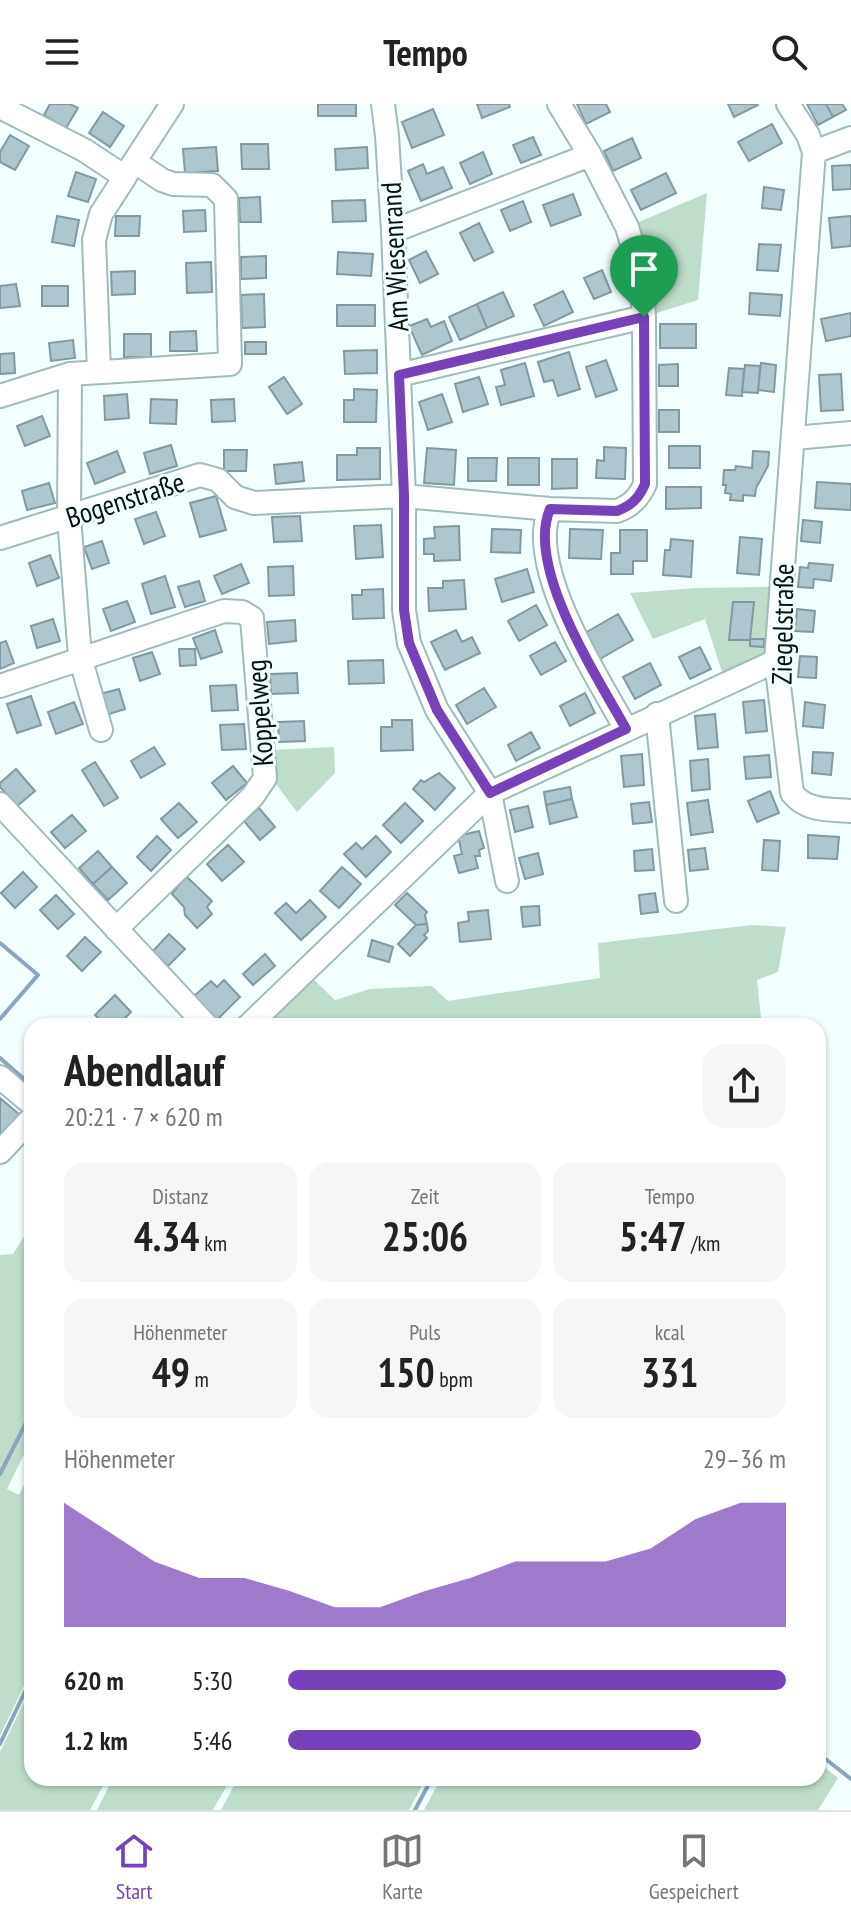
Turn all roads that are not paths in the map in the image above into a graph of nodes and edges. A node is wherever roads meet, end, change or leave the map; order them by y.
1 (172, 104) edge
2 (383, 104) edge
3 (559, 104) edge
4 (788, 104) edge
5 (0, 107) edge
6 (851, 138) edge
7 (814, 152) junction
8 (590, 155) junction
9 (130, 170) junction
10 (393, 231) junction
11 (644, 317) junction
12 (99, 371) junction
13 (70, 374) junction
14 (399, 375) junction
15 (0, 396) edge
16 (851, 433) edge
17 (794, 438) junction
18 (404, 496) junction
19 (550, 509) junction
20 (69, 517) junction
21 (0, 538) edge
22 (80, 657) junction
23 (776, 661) junction
24 (0, 686) edge
25 (657, 714) junction
26 (626, 729) junction
27 (101, 730) dead end
28 (490, 793) junction
29 (0, 804) edge
30 (851, 811) edge
31 (507, 881) dead end
32 (676, 901) dead end
33 (116, 929) junction
34 (199, 1018) edge
35 (256, 1018) edge
36 (0, 1077) edge
37 (24, 1097) edge
38 (24, 1126) edge
39 (0, 1152) edge

1 - 9 street
2 - 10 street, Am Wiesenrand
3 - 8 street, Bogenstraße
4 - 7 street
5 - 9 street
6 - 7 street
7 - 17 street, Ziegelstraße
8 - 10 street
8 - 11 street, Bogenstraße
9 - 12 street
9 - 12 street
10 - 14 street, Am Wiesenrand
11 - 14 street
11 - 19 street, Bogenstraße
12 - 13 street
13 - 15 street
13 - 20 street
14 - 18 street, Am Wiesenrand
16 - 17 street
17 - 23 street, Ziegelstraße
18 - 19 street, Bogenstraße
18 - 20 street, Bogenstraße
18 - 28 street, Am Wiesenrand
19 - 26 street
20 - 21 street, Bogenstraße
20 - 22 street
22 - 24 street, Koppelweg
22 - 27 street
22 - 33 street, Koppelweg
23 - 25 street
23 - 30 street, Ziegelstraße
25 - 26 street
25 - 32 street
26 - 28 street
28 - 31 street
28 - 35 street
29 - 33 street
33 - 34 street
36 - 37 street
38 - 39 street

